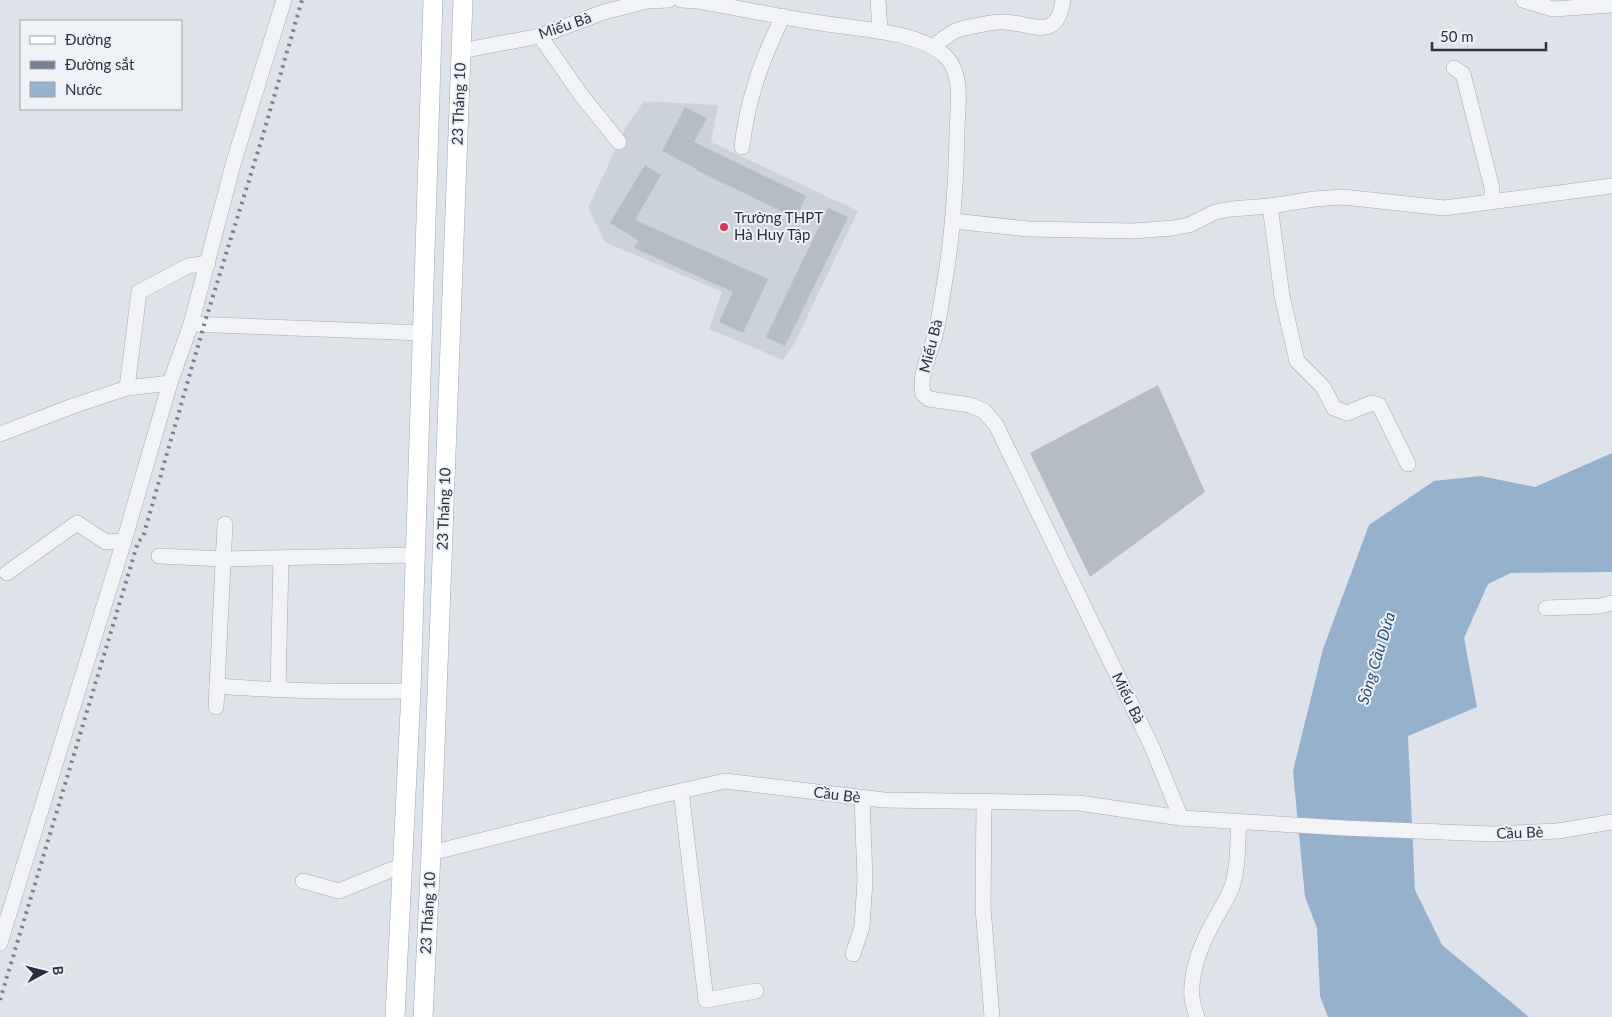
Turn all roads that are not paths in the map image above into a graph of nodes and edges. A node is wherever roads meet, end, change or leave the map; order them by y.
1 (284, 0) edge
2 (433, 0) edge
3 (463, 0) edge
4 (669, 0) edge
5 (681, 0) edge
6 (878, 0) edge
7 (1063, 0) edge
8 (1523, 0) edge
9 (742, 4) edge
10 (1612, 5) edge
11 (783, 16) junction
12 (880, 31) junction
13 (540, 36) junction
14 (933, 46) junction
15 (431, 51) junction
16 (461, 51) junction
17 (1454, 68) dead end
18 (619, 142) dead end
19 (742, 147) dead end
20 (1612, 186) edge
21 (1492, 202) junction
22 (1270, 206) junction
23 (954, 220) junction
24 (208, 263) junction
25 (191, 324) junction
26 (422, 333) junction
27 (170, 383) junction
28 (127, 388) junction
29 (0, 434) edge
30 (1408, 464) dead end
31 (225, 524) dead end
32 (124, 542) junction
33 (415, 555) junction
34 (159, 556) dead end
35 (281, 558) junction
36 (224, 559) junction
37 (7, 573) dead end
38 (1612, 603) edge
39 (1546, 608) dead end
40 (217, 686) junction
41 (278, 690) junction
42 (411, 691) junction
43 (216, 707) dead end
44 (681, 791) junction
45 (862, 798) junction
46 (984, 802) junction
47 (1182, 818) junction
48 (1612, 822) edge
49 (1246, 823) junction
50 (431, 853) junction
51 (403, 865) junction
52 (303, 881) dead end
53 (0, 943) edge
54 (853, 954) dead end
55 (756, 991) dead end
56 (395, 1017) edge
57 (422, 1017) edge
58 (992, 1017) edge
59 (1197, 1017) edge

1 - 24 street
2 - 15 main road, 23 Tháng 10
3 - 16 main road, 23 Tháng 10
4 - 13 street, Miếu Bà
5 - 9 street, Miếu Bà
6 - 12 street
7 - 14 street
8 - 10 street
9 - 11 street, Miếu Bà
11 - 12 street, Miếu Bà
11 - 19 street
12 - 14 street, Miếu Bà
13 - 16 street, Miếu Bà
13 - 18 street
14 - 23 street, Miếu Bà
15 - 16 main road
15 - 26 main road, 23 Tháng 10
16 - 50 main road, 23 Tháng 10
17 - 21 street
20 - 21 street
21 - 22 street
22 - 23 street
22 - 30 street
23 - 47 street, Miếu Bà
24 - 25 street
24 - 28 street
25 - 26 street
25 - 27 street
26 - 33 main road, 23 Tháng 10
27 - 28 street
27 - 32 street
28 - 29 street
31 - 36 street
32 - 37 street
32 - 53 street
33 - 35 street
33 - 42 main road, 23 Tháng 10
34 - 36 street
35 - 36 street
35 - 41 street
36 - 40 street
38 - 39 street
40 - 41 street
40 - 43 street
41 - 42 street
42 - 51 main road, 23 Tháng 10
44 - 45 street, Cầu Bè
44 - 50 street, Cầu Bè
44 - 55 street
45 - 46 street, Cầu Bè
45 - 54 street
46 - 47 street, Cầu Bè
46 - 58 street
47 - 49 street, Cầu Bè
48 - 49 street, Cầu Bè
49 - 59 street
50 - 51 main road
50 - 57 main road, 23 Tháng 10
51 - 52 street
51 - 56 main road, 23 Tháng 10

